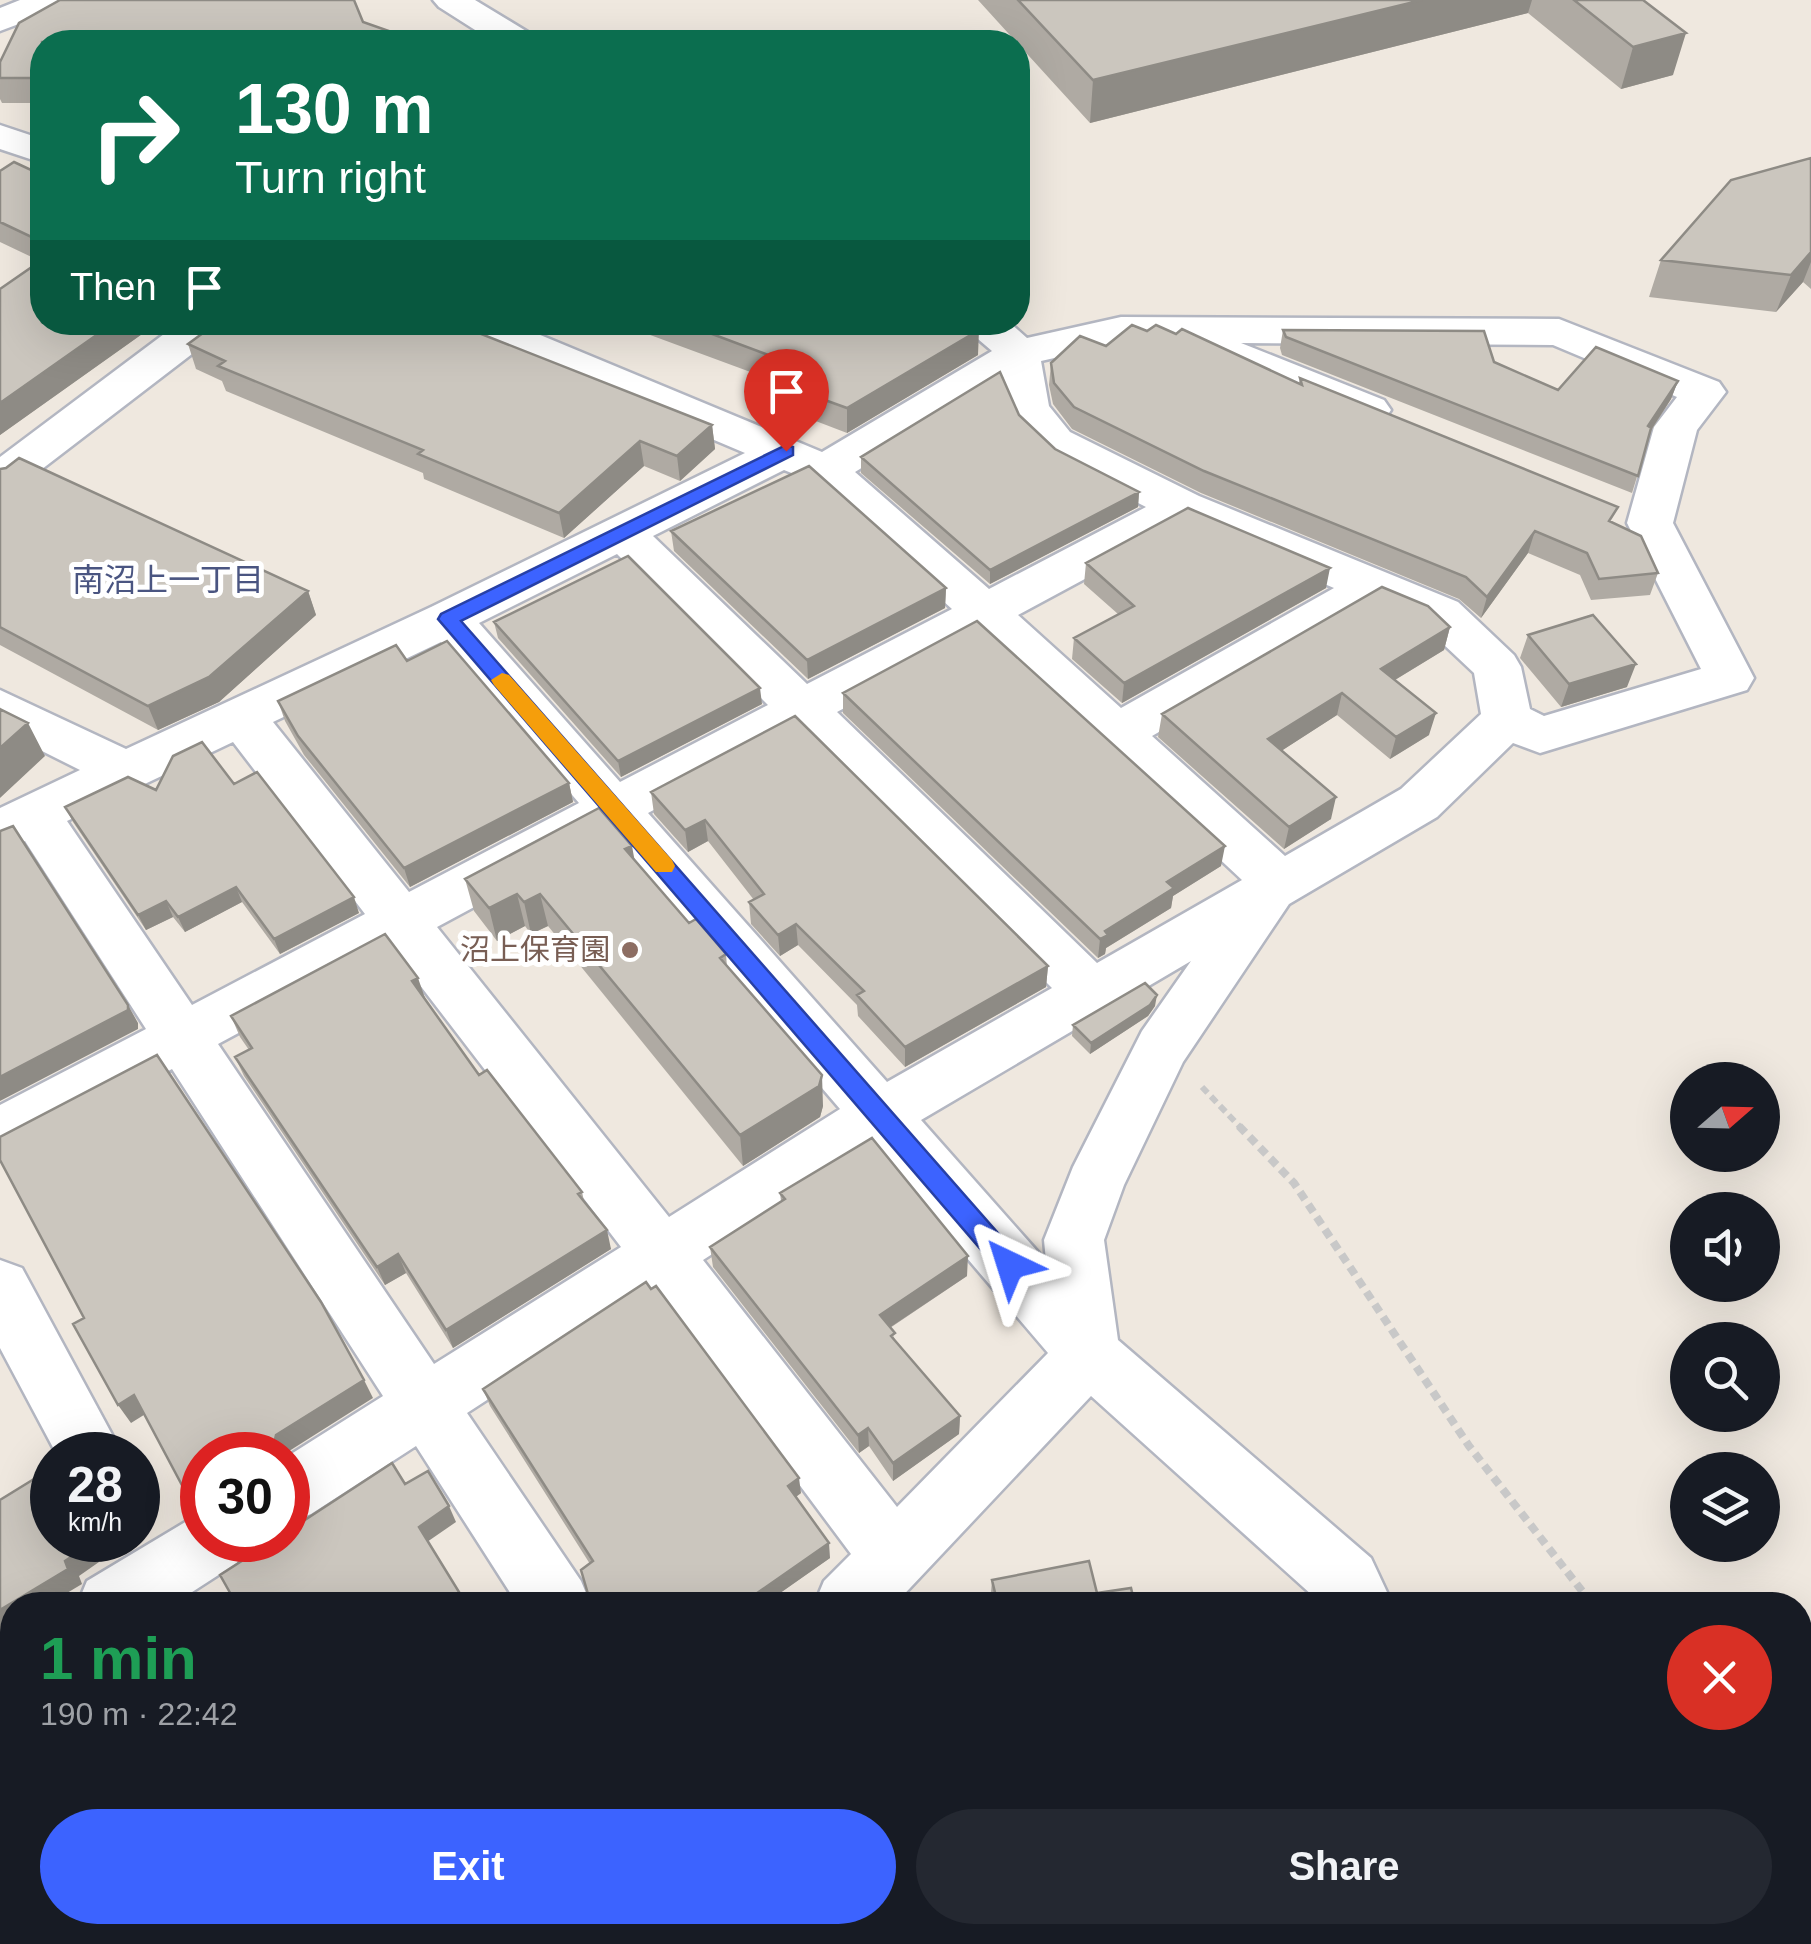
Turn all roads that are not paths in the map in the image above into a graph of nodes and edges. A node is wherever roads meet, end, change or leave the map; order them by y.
1 (52, 0) edge
2 (450, 0) edge
3 (0, 20) edge
4 (499, 30) edge
5 (0, 136) edge
6 (30, 147) edge
7 (1177, 332) junction
8 (190, 335) edge
9 (503, 335) edge
10 (999, 335) edge
11 (1018, 353) junction
12 (1414, 428) edge
13 (806, 460) junction
14 (0, 479) edge
15 (1183, 506) junction
16 (622, 532) junction
17 (1372, 587) junction
18 (983, 610) junction
19 (448, 619) junction
20 (801, 707) junction
21 (0, 708) edge
22 (242, 716) junction
23 (1507, 719) junction
24 (1117, 733) junction
25 (125, 771) junction
26 (613, 806) junction
27 (18, 822) edge
28 (1278, 881) junction
29 (402, 919) junction
30 (1090, 991) junction
31 (180, 1037) junction
32 (878, 1116) junction
33 (0, 1133) edge
34 (662, 1253) junction
35 (0, 1288) edge
36 (1089, 1354) junction
37 (18, 1363) edge
38 (425, 1405) junction
39 (73, 1432) edge
40 (310, 1478) edge
41 (893, 1556) junction
42 (180, 1560) edge
43 (144, 1582) edge
44 (548, 1592) edge
45 (860, 1592) edge
46 (1352, 1592) edge

1 - 3 street
2 - 4 street
5 - 6 street
7 - 11 street
7 - 12 street
7 - 23 street
8 - 14 street
9 - 13 street
10 - 11 street
11 - 13 street
11 - 15 street
13 - 16 street
13 - 18 street
15 - 17 street
15 - 18 street
16 - 19 street
16 - 20 street
17 - 23 street
17 - 24 street
18 - 20 street
18 - 24 street
19 - 22 street
19 - 26 street
20 - 26 street
20 - 30 street
21 - 25 street
22 - 25 street
22 - 29 street
23 - 28 street
24 - 28 street
25 - 27 street
26 - 29 street
26 - 32 street
27 - 31 street
28 - 30 street
28 - 36 street
29 - 31 street
29 - 34 street
30 - 32 street
31 - 33 street
31 - 38 street
32 - 34 street
32 - 36 street
34 - 38 street
34 - 41 street
35 - 37 street
36 - 41 street
36 - 46 street
37 - 39 street
38 - 40 street
38 - 44 street
41 - 45 street
42 - 43 street

